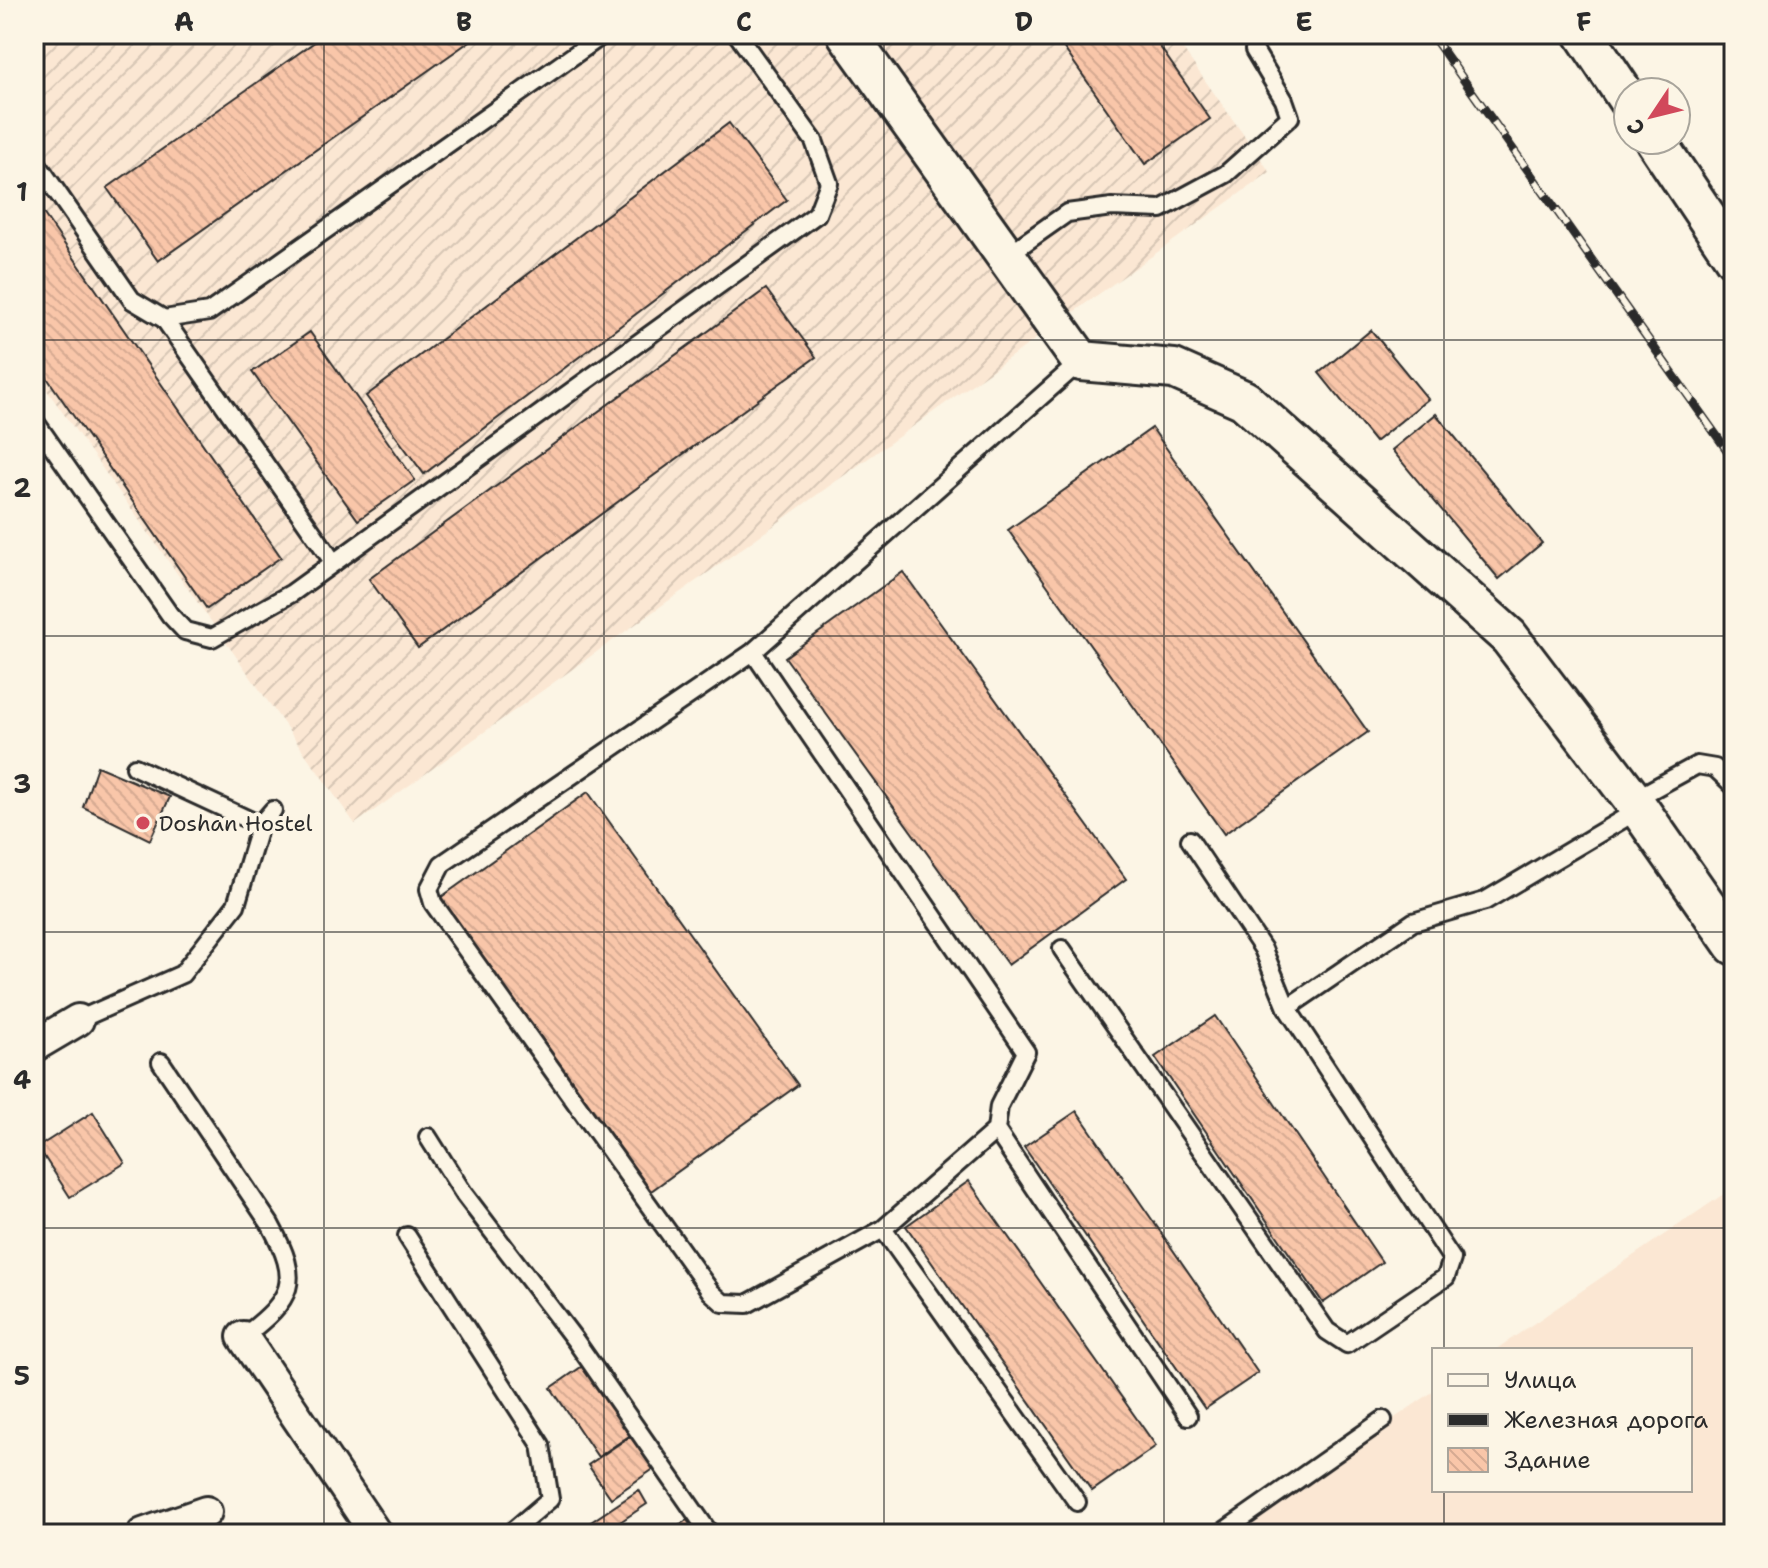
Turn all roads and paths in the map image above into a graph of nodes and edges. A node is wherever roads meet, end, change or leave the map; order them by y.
1 (737, 34) edge
2 (847, 34) edge
3 (1584, 34) edge
4 (594, 37) edge
5 (1254, 50) dead end
6 (1612, 76) edge
7 (1666, 156) edge
8 (34, 159) edge
9 (1006, 256) junction
10 (1734, 258) edge
11 (164, 319) junction
12 (1081, 361) junction
13 (34, 420) edge
14 (334, 563) junction
15 (753, 652) junction
16 (135, 767) dead end
17 (1734, 786) edge
18 (1637, 804) junction
19 (273, 810) dead end
20 (260, 825) junction
21 (1190, 840) dead end
22 (1734, 945) edge
23 (1062, 949) dead end
24 (1287, 1008) junction
25 (78, 1020) joint
26 (34, 1046) edge
27 (161, 1062) dead end
28 (996, 1130) junction
29 (428, 1137) dead end
30 (883, 1229) junction
31 (407, 1236) dead end
32 (243, 1337) joint
33 (1188, 1416) dead end
34 (1383, 1420) dead end
35 (1077, 1502) dead end
36 (206, 1512) dead end
37 (143, 1534) edge
38 (376, 1534) edge
39 (509, 1534) edge
40 (710, 1534) edge
41 (1220, 1534) edge

1 - 14 lane
2 - 9 street
3 - 6 street
4 - 11 lane
5 - 9 lane
7 - 10 street
8 - 11 lane
9 - 12 street
11 - 14 lane
12 - 15 lane
12 - 18 street
13 - 14 lane
15 - 28 lane
15 - 30 lane
16 - 20 lane
17 - 18 lane
18 - 22 street
18 - 24 lane
19 - 20 lane
20 - 25 lane
21 - 24 lane
23 - 24 lane
25 - 26 street
27 - 32 lane
28 - 30 lane
28 - 33 lane
29 - 40 lane
30 - 35 lane
31 - 39 lane
32 - 38 street
34 - 41 lane
36 - 37 street

